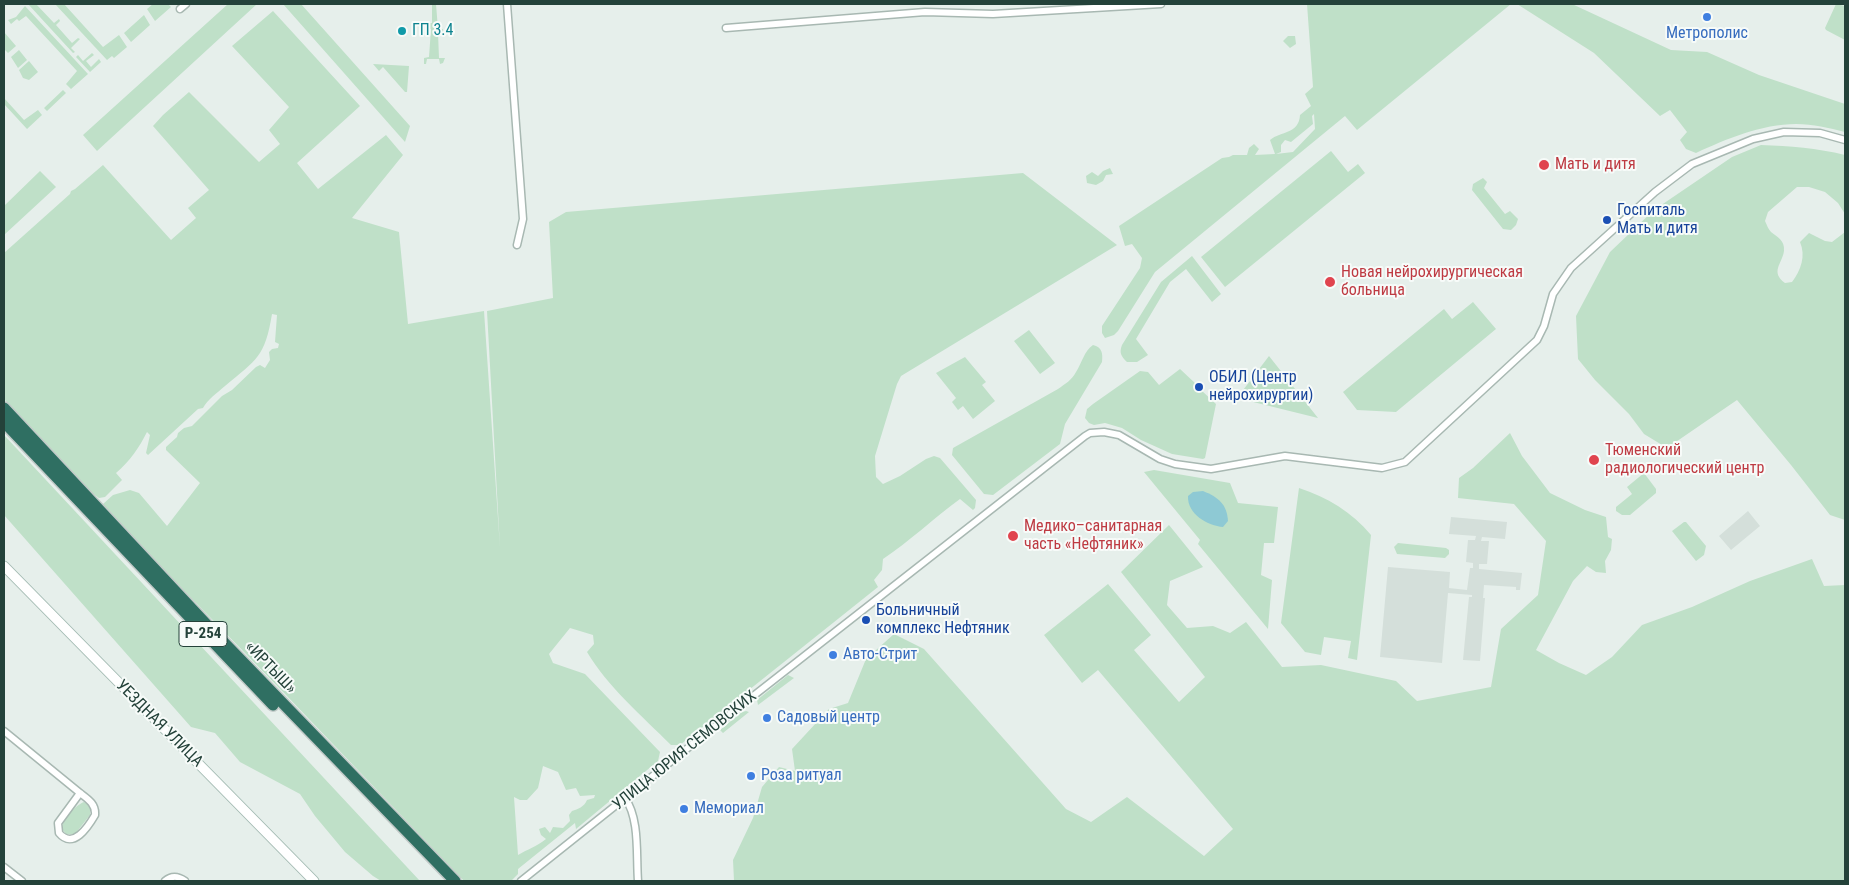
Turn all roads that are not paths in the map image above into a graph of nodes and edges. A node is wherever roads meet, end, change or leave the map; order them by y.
1 (186, 4) edge
2 (508, 4) edge
3 (1160, 4) edge
4 (180, 9) dead end
5 (726, 28) dead end
6 (1845, 140) edge
7 (518, 245) dead end
8 (4, 408) edge
9 (4, 422) edge
10 (4, 566) edge
11 (4, 731) edge
12 (80, 793) junction
13 (625, 798) junction
14 (4, 867) edge
15 (22, 881) edge
16 (165, 881) edge
17 (185, 881) edge
18 (314, 881) edge
19 (444, 881) edge
20 (455, 881) edge
21 (521, 881) edge
22 (638, 881) edge

1 - 4 street
2 - 7 street
3 - 5 street
6 - 13 street, УЛИЦА ЮРИЯ СЕМОВСКИХ
8 - 20 highway, «ИРТЫШ» / Р-254
9 - 19 highway, «ИРТЫШ» / Р-254
10 - 18 street, УЕЗДНАЯ УЛИЦА
11 - 12 street
12 - 12 street
13 - 21 street, УЛИЦА ЮРИЯ СЕМОВСКИХ
13 - 22 street
14 - 15 street
16 - 17 street

